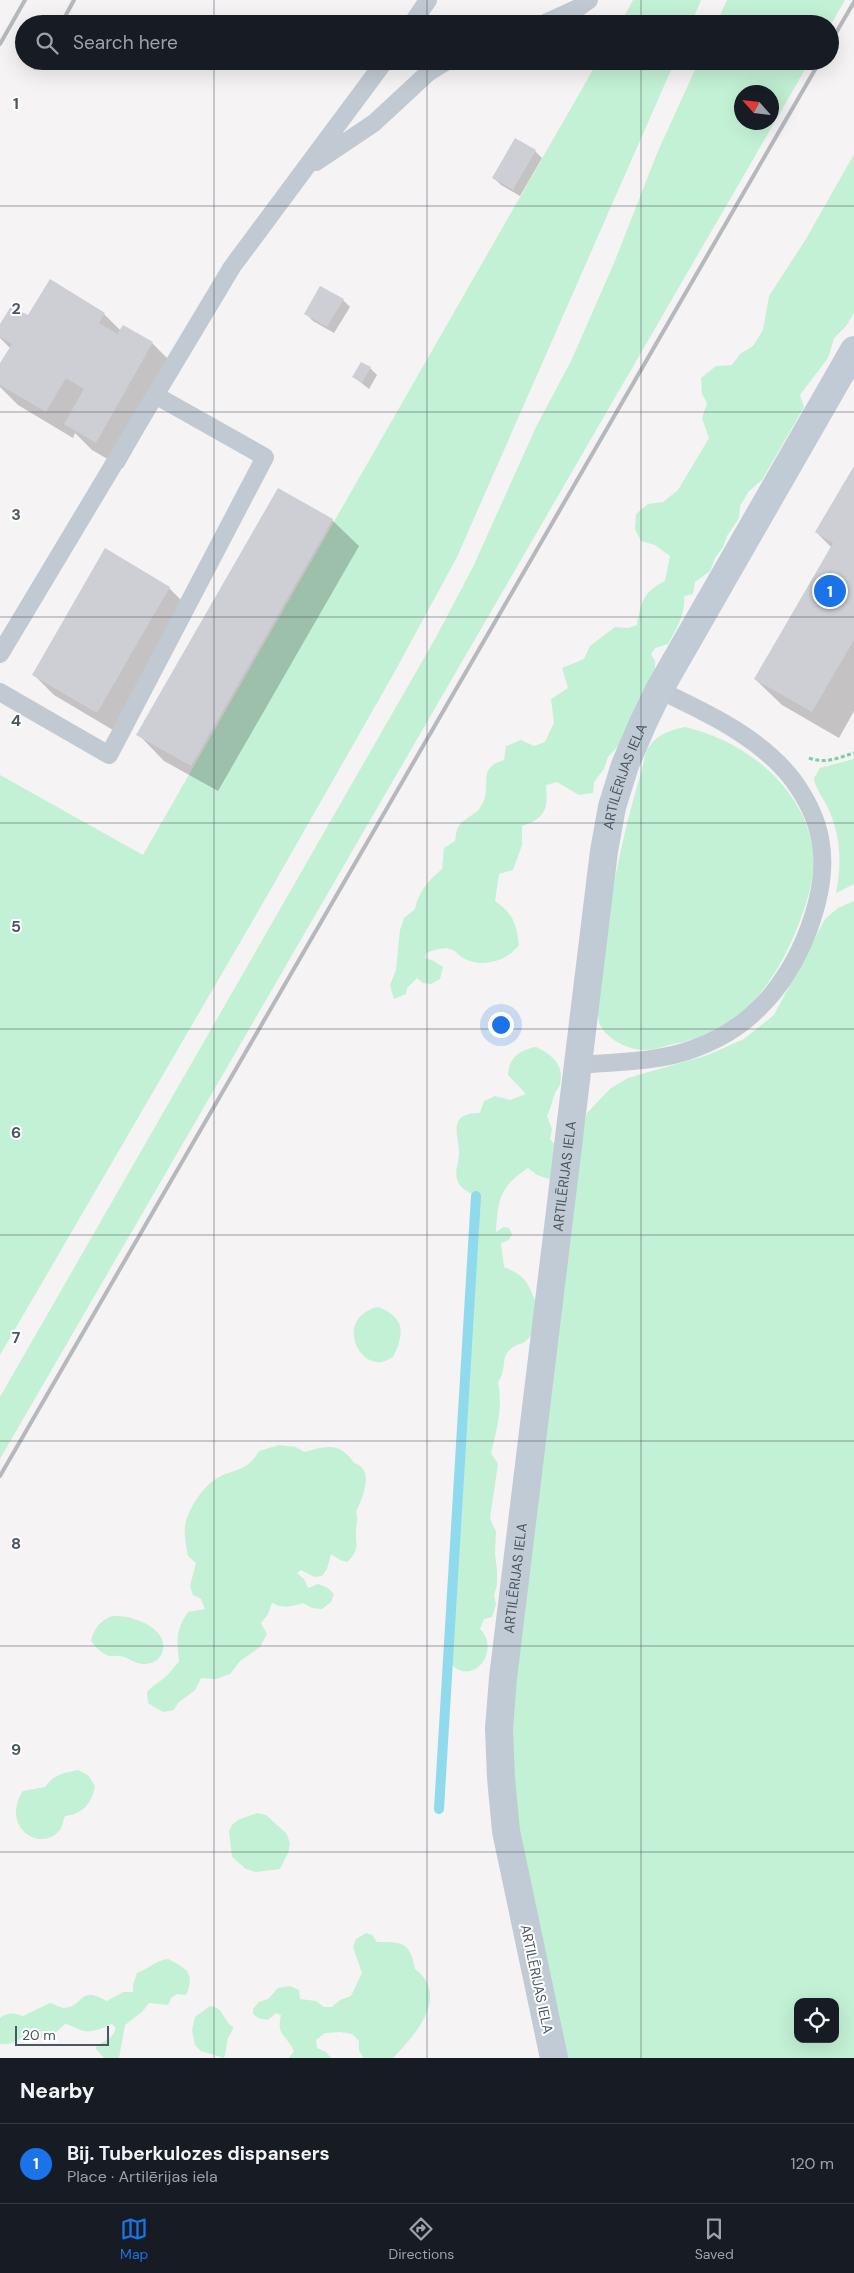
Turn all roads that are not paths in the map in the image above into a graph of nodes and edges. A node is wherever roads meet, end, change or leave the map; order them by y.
1 (428, 0) edge
2 (589, 0) edge
3 (418, 15) edge
4 (563, 15) edge
5 (378, 70) edge
6 (432, 70) edge
7 (305, 169) junction
8 (854, 350) edge
9 (155, 395) junction
10 (6, 632) edge
11 (0, 654) edge
12 (659, 690) junction
13 (0, 692) edge
14 (578, 1066) junction
15 (554, 2058) edge

1 - 3 lane
2 - 4 lane
5 - 7 lane
6 - 7 lane
7 - 9 lane
8 - 12 street, ARTILĒRIJAS IELA
9 - 10 lane
9 - 13 lane
10 - 11 lane
12 - 14 street, ARTILĒRIJAS IELA
12 - 14 lane
14 - 15 street, ARTILĒRIJAS IELA

